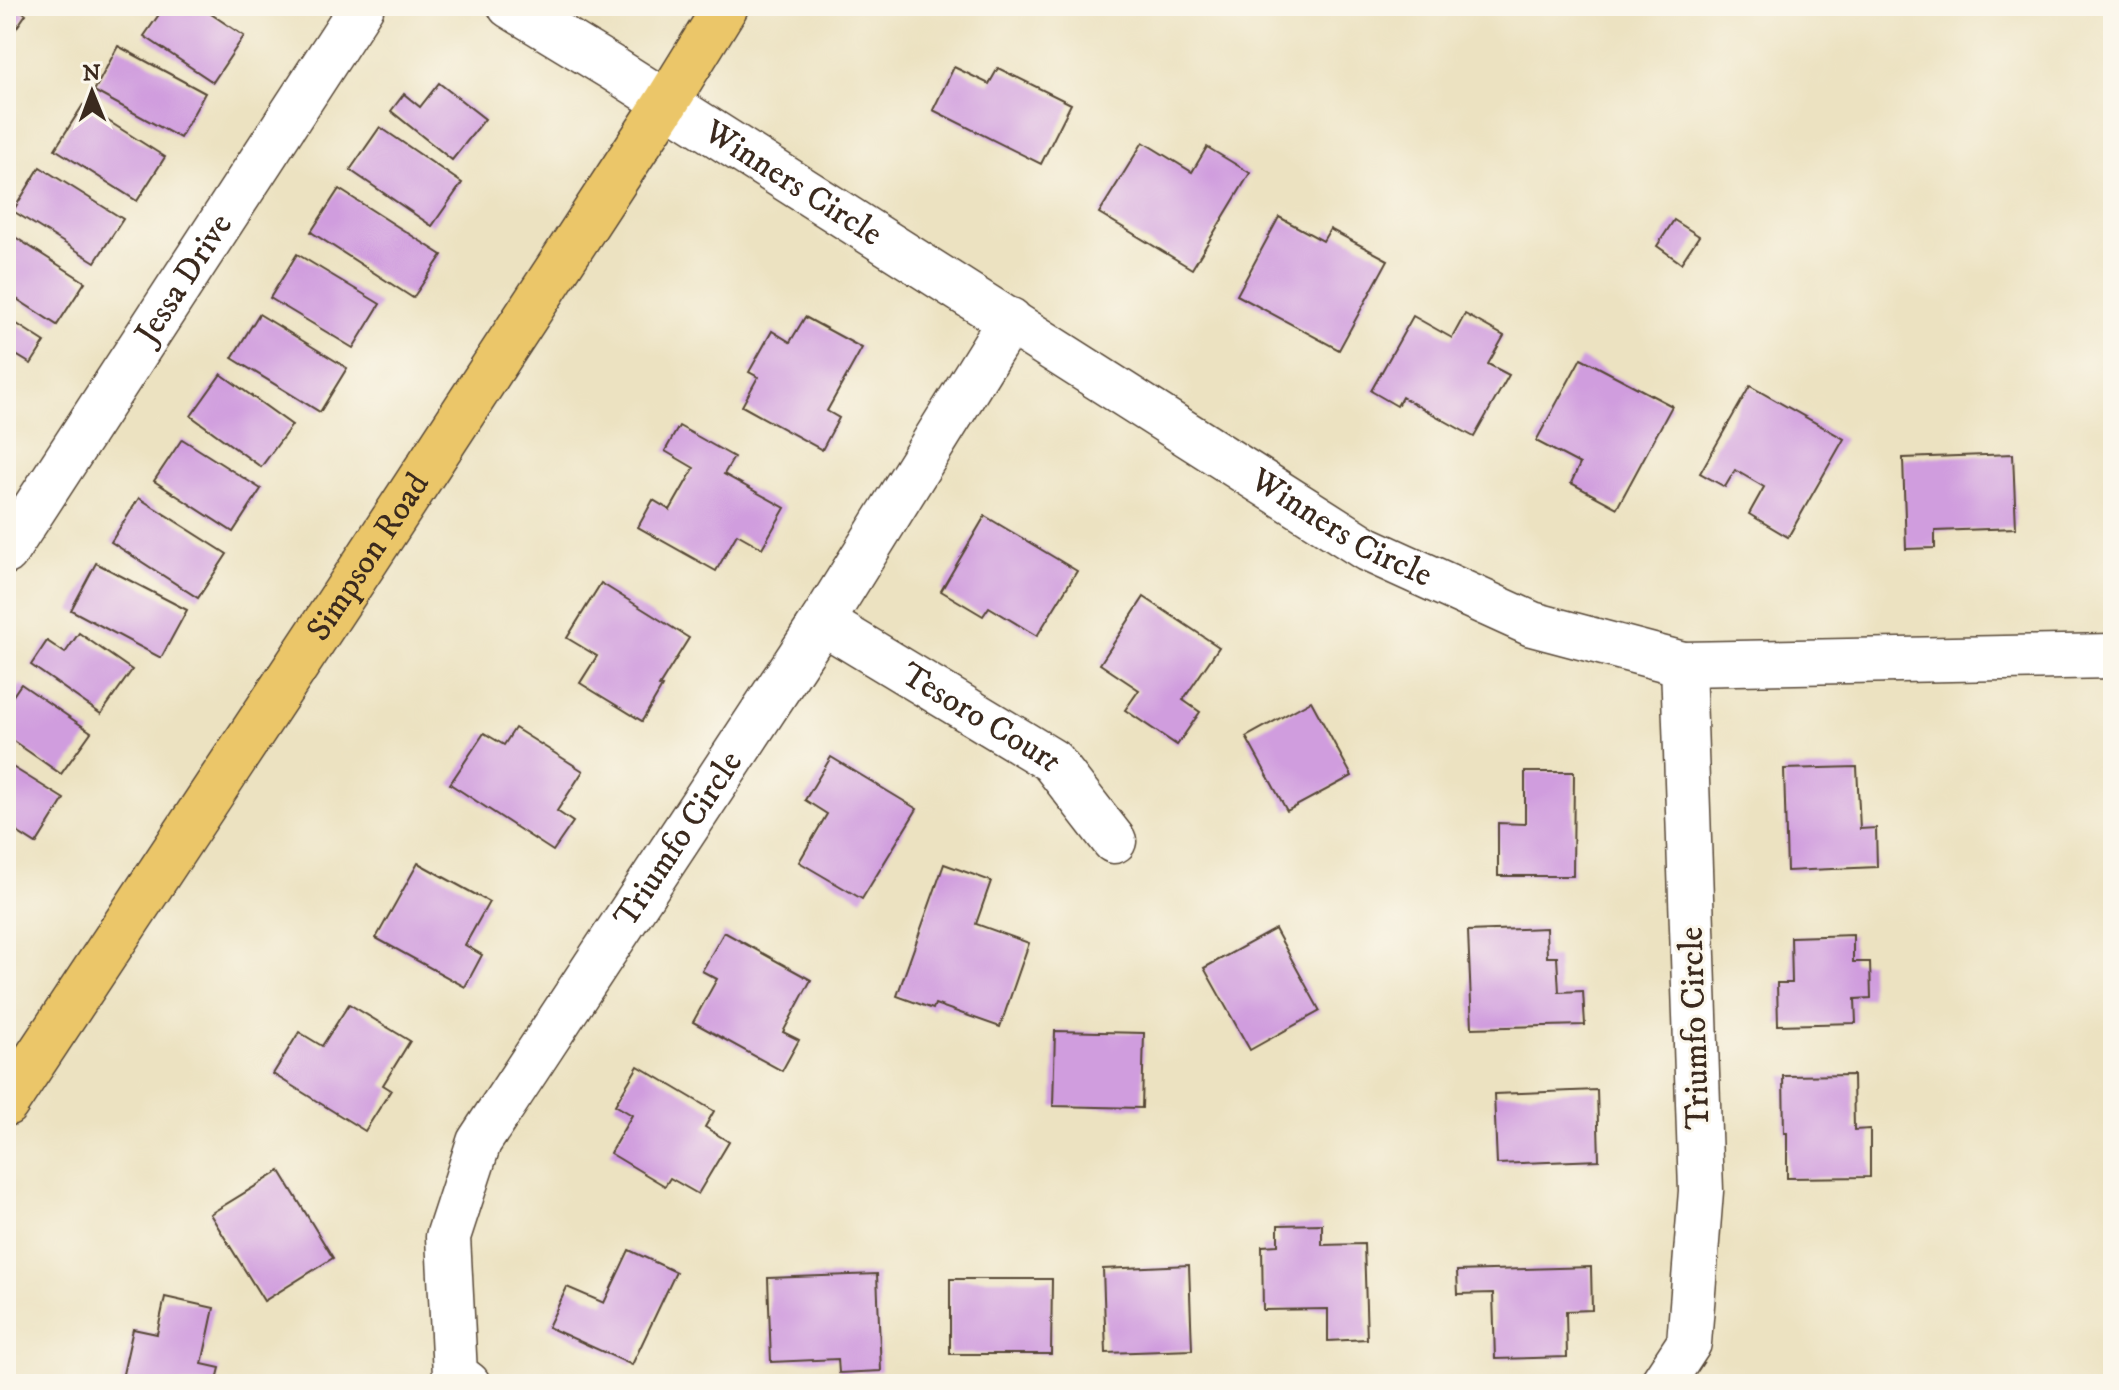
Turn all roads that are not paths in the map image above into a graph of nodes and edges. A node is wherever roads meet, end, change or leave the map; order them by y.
1 (362, 6) edge
2 (510, 6) edge
3 (726, 6) edge
4 (666, 103) junction
5 (1010, 320) junction
6 (6, 552) edge
7 (822, 622) junction
8 (2113, 656) edge
9 (1683, 664) junction
10 (1114, 841) dead end
11 (6, 1104) edge
12 (453, 1381) edge
13 (1662, 1384) edge

1 - 6 street, Jessa Drive
2 - 4 street, Winners Circle
3 - 4 main road, Simpson Road
4 - 5 street, Winners Circle
4 - 11 main road, Simpson Road
5 - 7 street, Triumfo Circle
5 - 9 street, Winners Circle
7 - 10 street, Tesoro Court
7 - 12 street, Triumfo Circle
8 - 9 street, Winners Circle
9 - 13 street, Triumfo Circle

